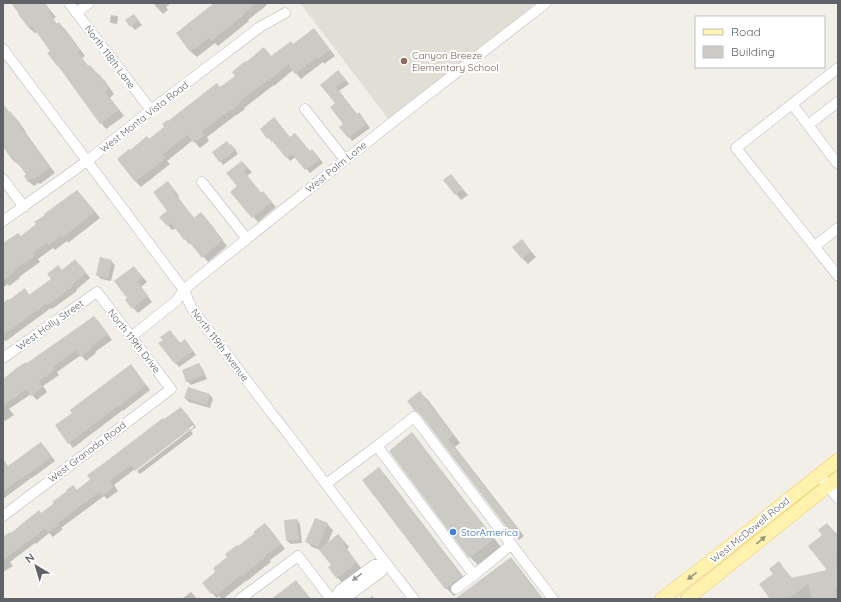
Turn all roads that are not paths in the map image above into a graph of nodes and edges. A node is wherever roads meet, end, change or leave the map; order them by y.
1 (69, 3) edge
2 (89, 3) edge
3 (546, 3) edge
4 (285, 12) dead end
5 (76, 13) junction
6 (3, 49) edge
7 (838, 68) edge
8 (838, 102) edge
9 (792, 104) junction
10 (305, 109) dead end
11 (151, 110) junction
12 (808, 125) junction
13 (345, 160) junction
14 (87, 161) junction
15 (837, 163) edge
16 (3, 179) edge
17 (202, 182) dead end
18 (24, 207) junction
19 (3, 222) edge
20 (838, 228) edge
21 (246, 239) junction
22 (815, 246) junction
23 (838, 276) edge
24 (184, 290) junction
25 (97, 292) joint
26 (131, 337) junction
27 (3, 358) edge
28 (171, 388) joint
29 (377, 446) junction
30 (838, 460) edge
31 (819, 474) junction
32 (833, 482) edge
33 (326, 484) junction
34 (838, 498) edge
35 (3, 516) edge
36 (511, 545) junction
37 (385, 562) junction
38 (474, 575) junction
39 (456, 589) dead end
40 (240, 599) edge
41 (331, 599) edge
42 (335, 599) edge
43 (344, 599) edge
44 (414, 599) edge
45 (553, 599) edge
46 (662, 599) edge
47 (687, 599) edge

1 - 5 street, North 118th Lane
2 - 5 street
3 - 13 street, West Palm Lane
4 - 11 street, West Monta Vista Road
5 - 11 street, North 118th Lane
6 - 14 street, North 119th Avenue
7 - 9 street
8 - 12 street
9 - 12 street
9 - 22 street
10 - 13 street
11 - 14 street, West Monta Vista Road
12 - 15 street
13 - 21 street, West Palm Lane
14 - 18 street, West Monta Vista Road
14 - 24 street, North 119th Avenue
16 - 18 street
17 - 21 street
18 - 19 street, West Monta Vista Road
20 - 22 street
21 - 24 street, West Palm Lane
22 - 23 street
24 - 26 street, West Palm Lane
24 - 33 street, North 119th Avenue
25 - 26 street, North 119th Drive
25 - 27 street, West Holly Street
26 - 28 street, North 119th Drive
28 - 35 street, West Granada Road
29 - 33 street
29 - 36 street
29 - 38 street
30 - 31 main road, West McDowell Road
31 - 32 street
31 -> 46 main road, West McDowell Road
32 - 34 street
47 -> 32 main road, West McDowell Road
33 - 37 street, North 119th Avenue
36 - 38 street
36 - 45 street
37 -> 42 street
37 - 43 street
37 - 44 street, North 119th Avenue
38 - 39 street
40 - 41 street

